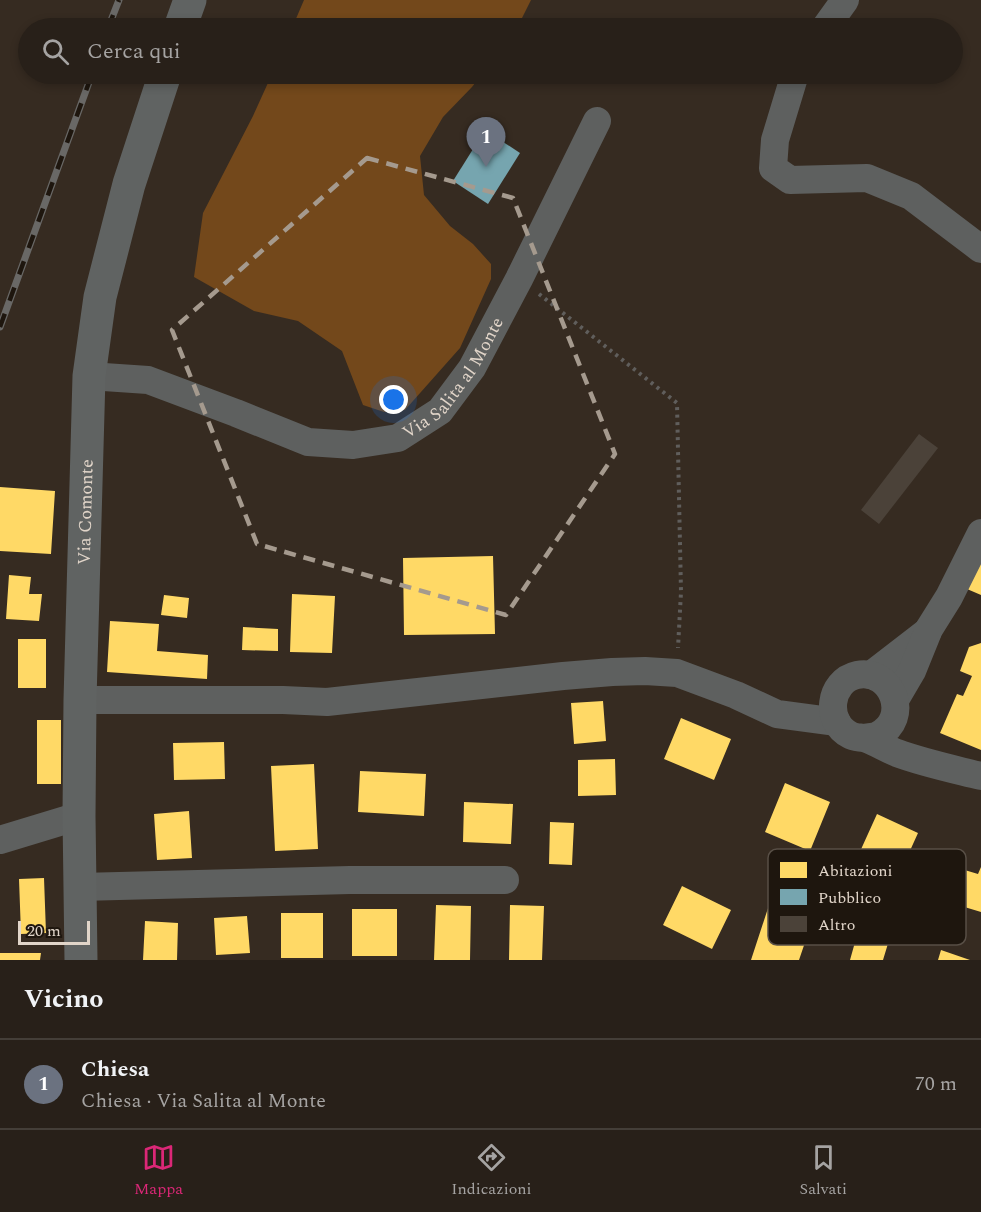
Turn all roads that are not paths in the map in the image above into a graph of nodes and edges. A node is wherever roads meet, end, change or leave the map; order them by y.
1 (190, 0) edge
2 (845, 0) edge
3 (184, 18) edge
4 (832, 18) edge
5 (162, 84) edge
6 (792, 84) edge
7 (597, 121) dead end
8 (981, 249) edge
9 (89, 376) junction
10 (981, 534) edge
11 (929, 629) junction
12 (871, 675) junction
13 (837, 689) junction
14 (736, 695) junction
15 (80, 700) junction
16 (894, 709) junction
17 (837, 722) junction
18 (865, 738) junction
19 (928, 762) junction
20 (981, 776) edge
21 (79, 816) junction
22 (0, 840) edge
23 (505, 880) dead end
24 (80, 887) junction
25 (81, 960) edge

1 - 3 street
2 - 4 street
5 - 9 street, Via Comonte
6 - 8 street
7 - 9 street, Via Salita al Monte
9 - 15 street, Via Comonte
10 - 11 street
11 - 12 street
11 - 16 street
12 - 13 street
12 - 16 street
13 - 14 street
13 - 17 street
14 - 15 street
14 - 17 street
15 - 21 street, Via Comonte
16 - 18 street
16 - 19 street
17 - 18 street
18 - 19 street
19 - 20 street
21 - 22 street
21 - 24 street, Via Comonte
23 - 24 street
24 - 25 street, Via Comonte

